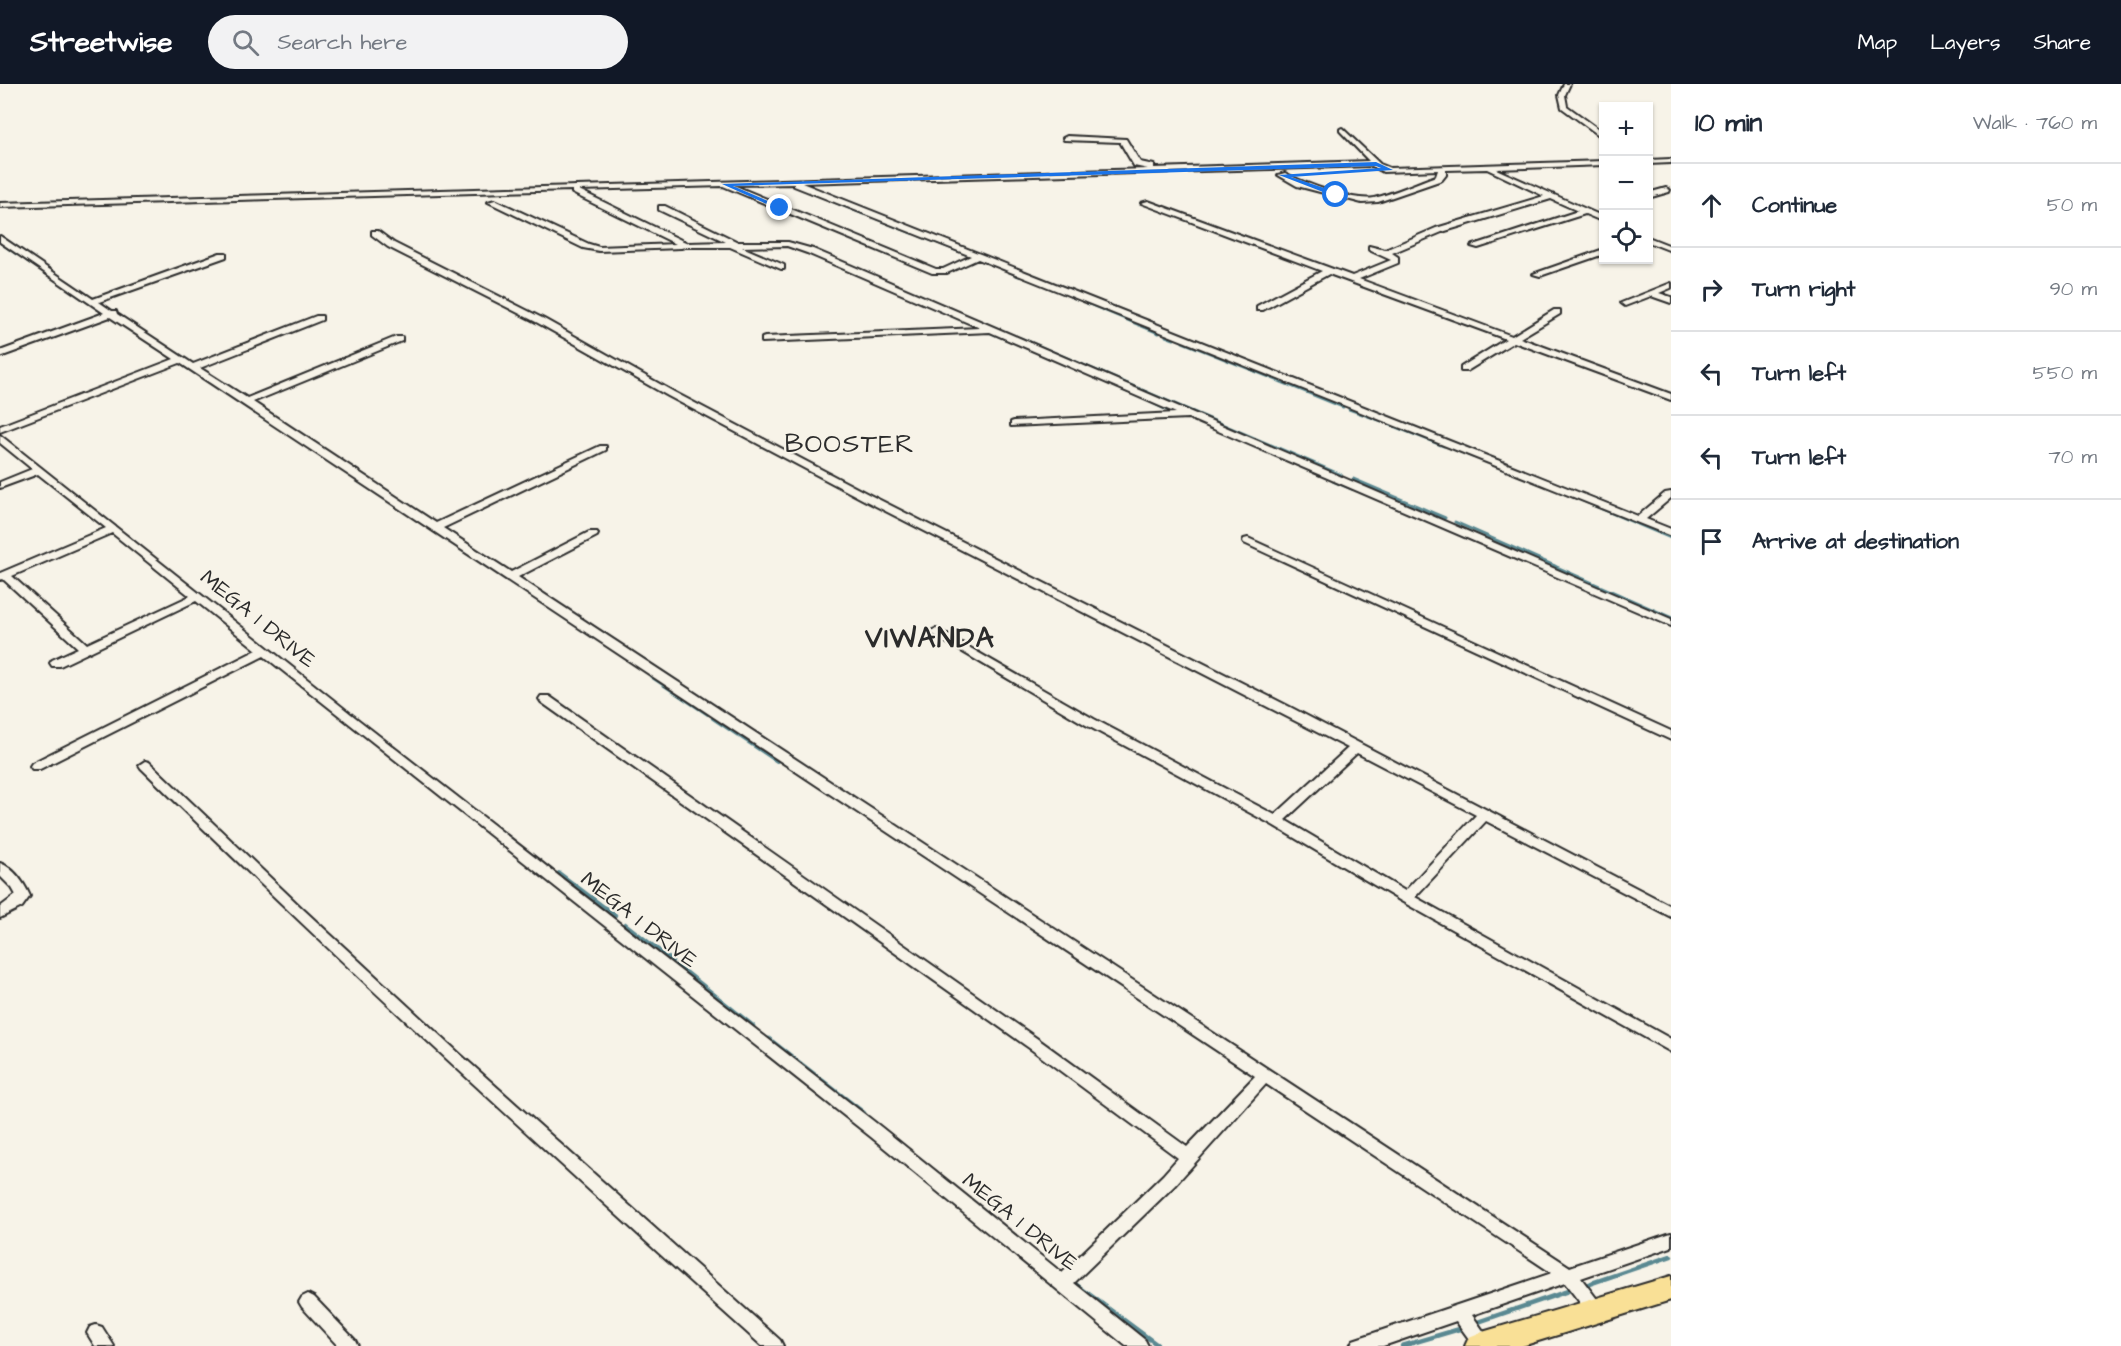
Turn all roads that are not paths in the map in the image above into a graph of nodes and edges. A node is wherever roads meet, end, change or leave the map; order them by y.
1 (1567, 84) edge
2 (1342, 130) dead end
3 (1599, 133) edge
4 (1067, 138) dead end
5 (1671, 161) edge
6 (1653, 162) edge
7 (1599, 163) edge
8 (1376, 164) junction
9 (1442, 168) junction
10 (1487, 168) junction
11 (1390, 170) junction
12 (794, 182) junction
13 (725, 184) junction
14 (575, 190) dead end
15 (1666, 190) dead end
16 (1653, 194) edge
17 (1549, 196) junction
18 (492, 202) dead end
19 (1145, 203) dead end
20 (0, 205) edge
21 (662, 208) dead end
22 (1584, 212) junction
23 (1599, 213) edge
24 (1593, 215) junction
25 (1599, 218) edge
26 (375, 233) dead end
27 (0, 238) edge
28 (1653, 241) edge
29 (736, 244) junction
30 (688, 245) junction
31 (1475, 246) dead end
32 (1372, 248) dead end
33 (1671, 249) edge
34 (1386, 253) junction
35 (1599, 253) edge
36 (223, 255) dead end
37 (977, 257) junction
38 (781, 267) dead end
39 (1328, 271) junction
40 (1537, 274) dead end
41 (1350, 280) junction
42 (1671, 285) edge
43 (1652, 293) junction
44 (1671, 300) edge
45 (94, 301) junction
46 (1625, 303) dead end
47 (1260, 308) dead end
48 (1557, 312) dead end
49 (113, 313) junction
50 (319, 318) dead end
51 (992, 330) junction
52 (399, 339) dead end
53 (1514, 339) junction
54 (765, 340) dead end
55 (0, 354) edge
56 (181, 359) junction
57 (193, 367) junction
58 (1464, 369) dead end
59 (1671, 397) edge
60 (248, 401) junction
61 (1188, 415) junction
62 (1014, 424) dead end
63 (0, 429) edge
64 (0, 438) edge
65 (603, 448) dead end
66 (39, 470) junction
67 (0, 485) edge
68 (1669, 495) dead end
69 (1639, 520) junction
70 (436, 527) junction
71 (111, 530) junction
72 (1671, 533) edge
73 (592, 534) dead end
74 (1248, 541) dead end
75 (3, 576) edge
76 (511, 576) junction
77 (197, 597) junction
78 (1671, 622) edge
79 (935, 632) dead end
80 (86, 649) junction
81 (265, 651) junction
82 (56, 663) dead end
83 (545, 699) dead end
84 (1671, 736) edge
85 (1355, 748) junction
86 (145, 765) dead end
87 (36, 766) dead end
88 (1485, 814) junction
89 (1276, 821) junction
90 (0, 868) edge
91 (1406, 898) junction
92 (1671, 912) edge
93 (0, 913) edge
94 (1671, 1046) edge
95 (1264, 1076) junction
96 (1188, 1157) junction
97 (1671, 1240) edge
98 (1569, 1275) junction
99 (1062, 1284) junction
100 (1671, 1288) edge
101 (308, 1302) dead end
102 (1597, 1311) junction
103 (1460, 1312) junction
104 (1368, 1345) edge
105 (1481, 1345) edge
106 (349, 1346) edge
107 (774, 1346) edge
108 (1139, 1346) edge

1 - 3 street
2 - 8 street
4 - 8 street
5 - 6 street
7 - 10 street
8 - 11 street
8 - 12 street
9 - 10 street
9 - 11 street
9 - 11 street
10 - 17 street
12 - 13 street
12 - 37 street
13 - 20 street
13 - 37 street
14 - 30 street
15 - 16 street
17 - 22 street
17 - 34 street
18 - 30 street
19 - 39 street
21 - 29 street
22 - 24 street
22 - 31 street
23 - 24 street
24 - 25 street
26 - 85 street
27 - 45 street
28 - 33 street
29 - 30 street
29 - 38 street
29 - 51 street
32 - 34 street
34 - 41 street
35 - 40 street
36 - 45 street
37 - 69 street
39 - 41 street
39 - 47 street
41 - 53 street
42 - 43 street
43 - 44 street
43 - 46 street
45 - 49 street
48 - 53 street
49 - 55 street
49 - 56 street
50 - 57 street
51 - 54 street
51 - 61 street
52 - 60 street
53 - 58 street
53 - 59 street
56 - 57 street
56 - 63 street
57 - 60 street
60 - 70 street
61 - 62 street
61 - 78 street
64 - 66 street, MEGA 1 DRIVE
65 - 70 street
66 - 67 street
66 - 71 street, MEGA 1 DRIVE
68 - 69 street
69 - 72 street
70 - 76 street
71 - 75 street
71 - 77 street, MEGA 1 DRIVE
73 - 76 street
74 - 84 street
75 - 80 street
76 - 95 street
77 - 80 street
77 - 81 street, MEGA 1 DRIVE
79 - 89 street
80 - 82 street
81 - 87 street
81 - 99 street, MEGA 1 DRIVE
83 - 96 street
85 - 88 street
85 - 89 street
86 - 107 street
88 - 91 street
88 - 92 street
89 - 91 street
90 - 93 street
91 - 94 street
95 - 96 street
95 - 98 street
96 - 99 street
97 - 98 street
98 - 102 street
98 - 103 street
99 - 108 street, MEGA 1 DRIVE
100 - 102 main road
101 - 106 street
102 - 105 main road
103 - 104 street
103 - 105 street

